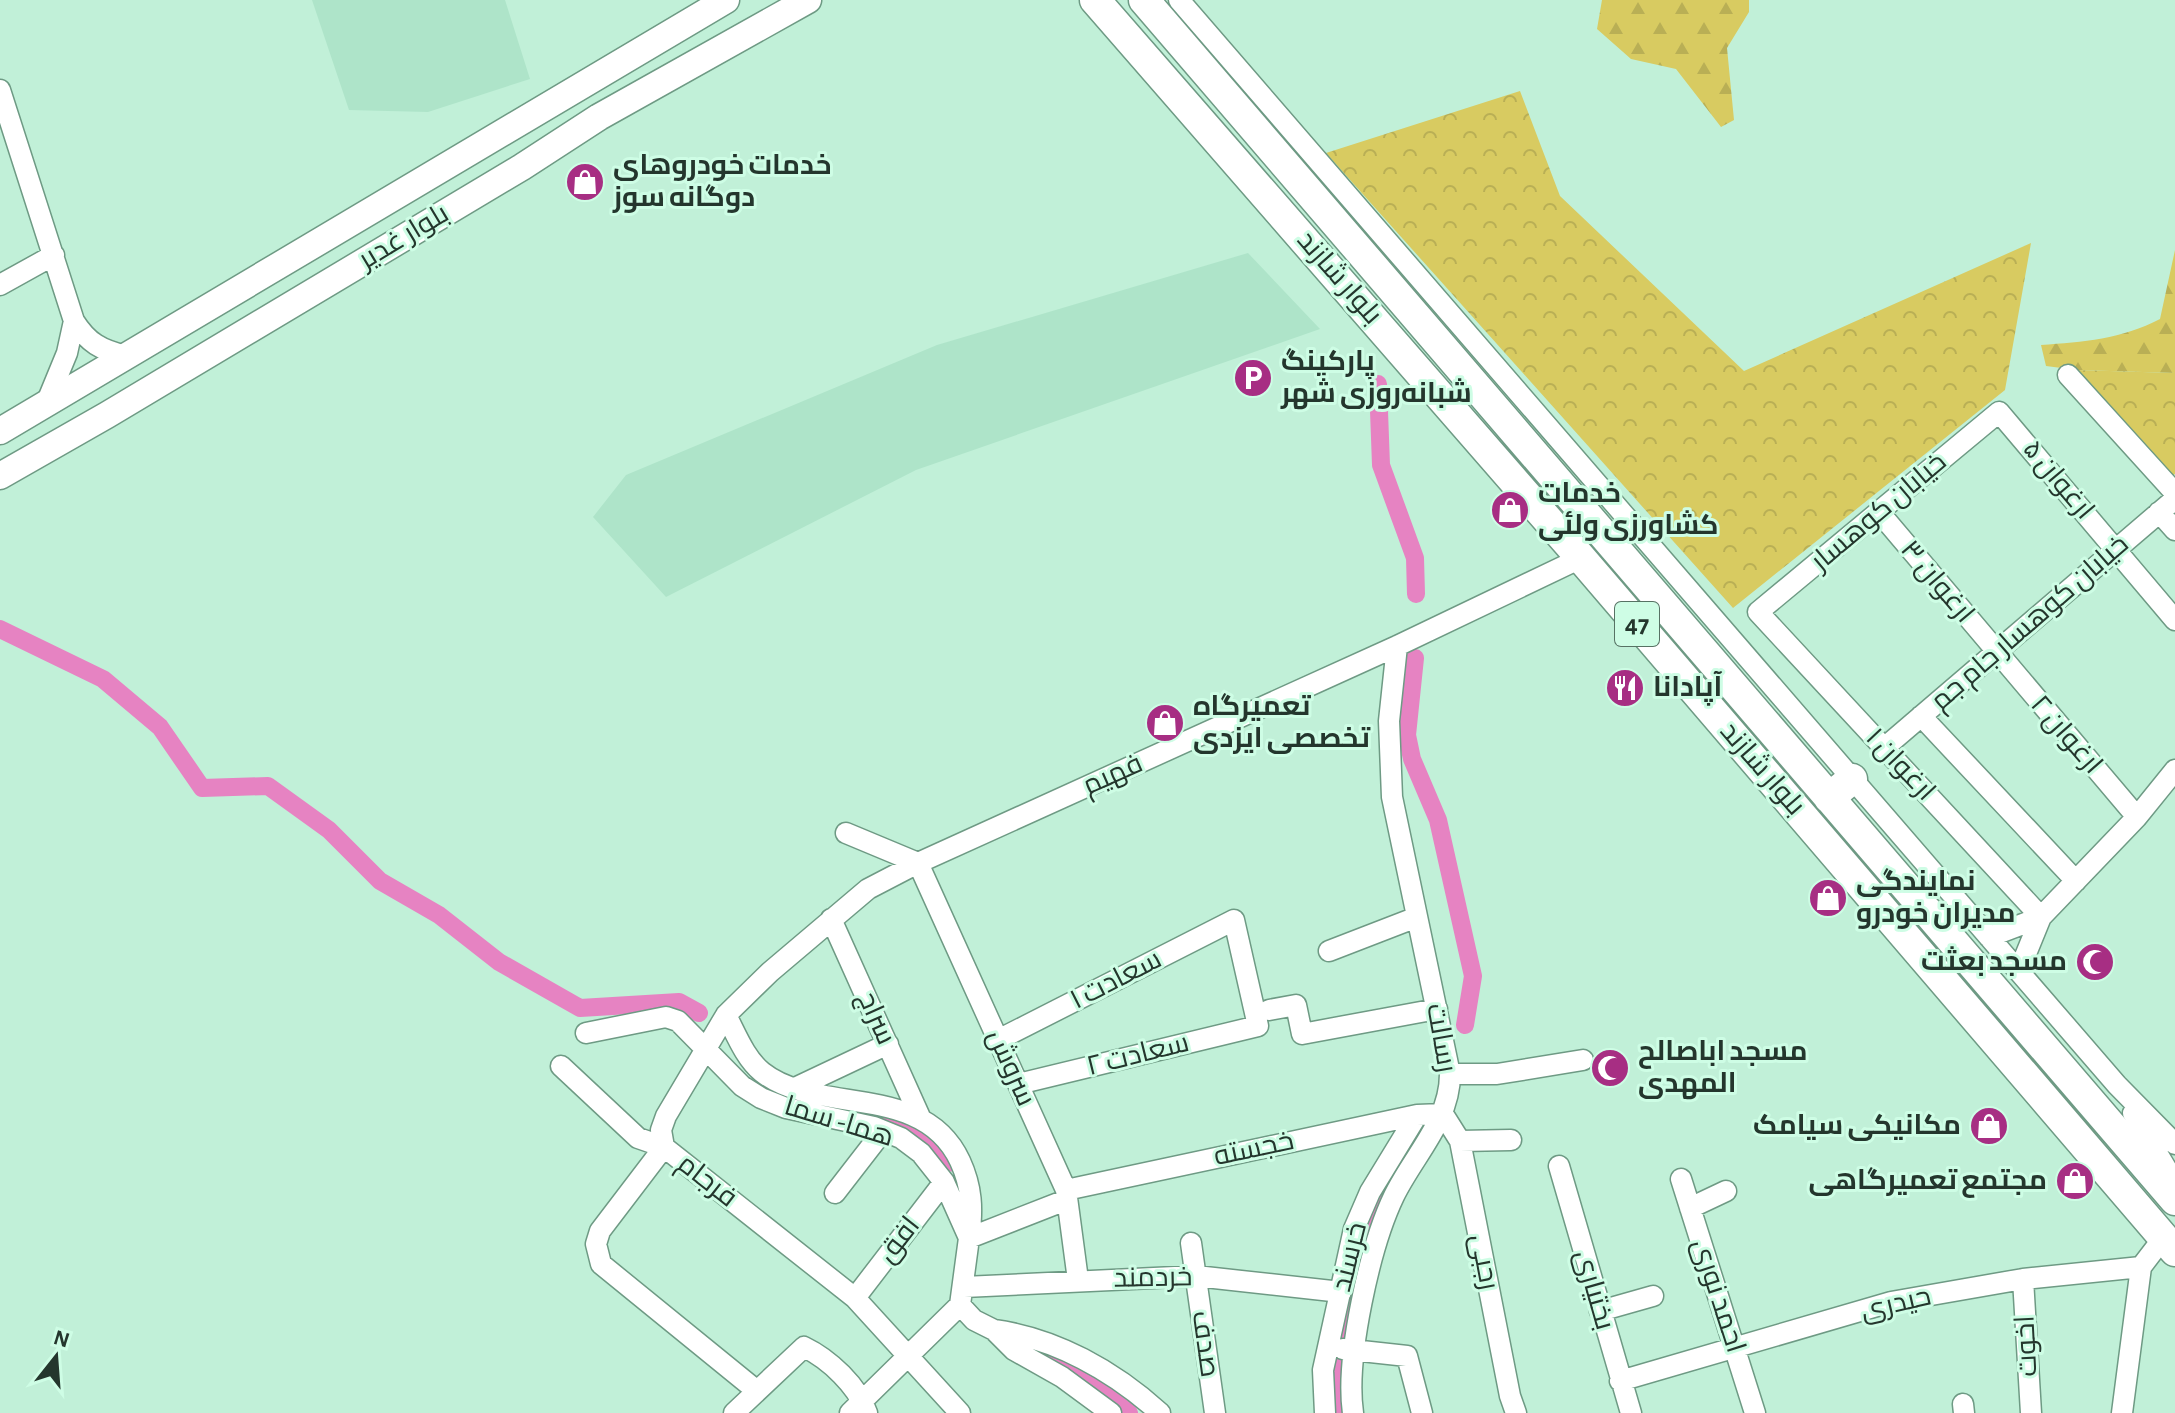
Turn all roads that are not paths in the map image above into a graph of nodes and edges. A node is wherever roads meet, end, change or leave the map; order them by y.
1 (726, 0) edge
2 (808, 0) edge
3 (1095, 0) edge
4 (1144, 0) edge
5 (1179, 0) edge
6 (0, 90) edge
7 (1255, 108) junction
8 (54, 255) junction
9 (0, 285) edge
10 (74, 321) junction
11 (126, 356) junction
12 (2068, 375) dead end
13 (46, 404) junction
14 (1999, 412) joint
15 (0, 431) edge
16 (0, 476) edge
17 (2170, 501) edge
18 (1879, 512) junction
19 (2175, 530) edge
20 (2116, 549) junction
21 (1581, 558) junction
22 (1758, 612) joint
23 (2175, 620) edge
24 (1397, 646) junction
25 (1995, 653) junction
26 (1921, 716) junction
27 (1884, 748) junction
28 (2175, 770) edge
29 (1841, 788) junction
30 (2137, 817) junction
31 (846, 833) dead end
32 (918, 863) junction
33 (2076, 881) junction
34 (1417, 917) junction
35 (2041, 917) junction
36 (831, 919) junction
37 (1989, 937) junction
38 (1329, 951) dead end
39 (2019, 971) junction
40 (1437, 1009) junction
41 (724, 1018) junction
42 (1264, 1018) junction
43 (586, 1033) dead end
44 (998, 1040) junction
45 (707, 1043) junction
46 (888, 1044) junction
47 (1583, 1060) dead end
48 (561, 1066) dead end
49 (1450, 1074) junction
50 (1018, 1084) junction
51 (2117, 1085) junction
52 (795, 1088) junction
53 (1443, 1114) junction
54 (1417, 1115) junction
55 (920, 1117) junction
56 (883, 1131) junction
57 (1511, 1140) dead end
58 (1460, 1141) junction
59 (2175, 1144) edge
60 (664, 1147) junction
61 (1559, 1166) dead end
62 (1681, 1179) dead end
63 (944, 1182) junction
64 (2175, 1183) edge
65 (1726, 1191) dead end
66 (835, 1193) dead end
67 (1066, 1195) junction
68 (2175, 1200) edge
69 (1690, 1208) junction
70 (969, 1238) junction
71 (1191, 1243) dead end
72 (2169, 1244) edge
73 (2141, 1267) junction
74 (1196, 1276) junction
75 (2023, 1279) junction
76 (1078, 1280) junction
77 (1341, 1292) junction
78 (962, 1296) junction
79 (1653, 1296) dead end
80 (855, 1298) junction
81 (1600, 1311) junction
82 (994, 1330) junction
83 (1328, 1346) junction
84 (1734, 1347) junction
85 (1353, 1351) junction
86 (907, 1356) junction
87 (1620, 1381) junction
88 (757, 1391) junction
89 (860, 1409) edge
90 (734, 1413) edge
91 (960, 1413) edge
92 (1111, 1413) edge
93 (1160, 1413) edge
94 (1215, 1413) edge
95 (1325, 1413) edge
96 (1353, 1413) edge
97 (1422, 1413) edge
98 (1516, 1413) edge
99 (1631, 1413) edge
100 (1755, 1413) edge
101 (2031, 1413) edge
102 (2122, 1413) edge

1 - 11 main road, بلوار غدیر
2 - 16 main road, بلوار غدیر
3 - 21 highway, بلوار شازند / 47
4 - 7 highway, بلوار شازند / 47
5 - 7 street
6 - 8 street
7 - 29 highway, بلوار شازند / 47
8 - 9 street
8 - 10 street
10 - 11 street
10 - 13 street
11 - 13 main road, بلوار غدیر
12 - 17 street
13 - 15 main road, بلوار غدیر
14 - 18 street, خیابان کوهسار
14 - 20 street, ارغوان ۵
17 - 19 street
17 - 20 street, خیابان کوهسار جام جم
18 - 22 street, خیابان کوهسار
18 - 25 street, ارغوان ۳
20 - 23 street, ارغوان ۵
20 - 25 street, خیابان کوهسار جام جم
21 - 24 street, فهیم
21 - 72 highway, بلوار شازند / 47
22 - 27 street, ارغوان ۱
24 - 32 street, فهیم
24 - 34 street, رسالت
25 - 26 street, خیابان کوهسار جام جم
25 - 30 street, ارغوان ۲
26 - 27 street, خیابان کوهسار جام جم
26 - 33 street
27 - 35 street, ارغوان ۱
28 - 30 street
29 - 37 street
29 - 68 highway, بلوار شازند / 47
30 - 33 street
31 - 32 street
32 - 36 street, فهیم
32 - 44 street, سروش
33 - 35 street
34 - 38 street
34 - 40 street, رسالت
35 - 37 street
35 - 39 street
36 - 41 street, فهیم
36 - 46 street, سراج
37 - 39 street
39 - 51 street
40 - 42 street
40 - 49 street, رسالت
41 - 45 street, فهیم
41 - 52 street
42 - 44 street, سعادت ۱
42 - 50 street, سعادت ۲
43 - 45 street, هما- سما
44 - 50 street, سروش
45 - 56 street, هما- سما
45 - 60 street
46 - 52 street
46 - 55 street, سراج
47 - 49 street
48 - 60 street, فرجام
49 - 53 street, رسالت
50 - 67 street, سروش
51 - 59 street
51 - 64 street
52 - 55 street
53 - 54 street, خجسته
53 - 58 street, رجبی
53 - 85 street, رسالت
54 - 67 street, خجسته
54 - 77 street, خرسند
55 - 70 street
56 - 63 street, هما- سما
56 - 66 street
57 - 58 street
58 - 98 street, رجبی
60 - 80 street, فرجام
60 - 88 street
61 - 81 street, بختیاری
62 - 69 street, احمد نوری
63 - 70 street, هما- سما
63 - 80 street, افق
65 - 69 street
67 - 70 street, خجسته
67 - 76 street, سروش
69 - 84 street, احمد نوری
70 - 78 street, هما- سما
71 - 74 street, صدف
72 - 73 street
73 - 75 street, حیدری
73 - 102 street
74 - 76 street, خردمند
74 - 77 street, خردمند
74 - 94 street, صدف
75 - 84 street, حیدری
75 - 101 street, اخوت
76 - 78 street, خردمند
77 - 83 street, خرسند
78 - 82 street
78 - 86 street
79 - 81 street
80 - 86 street, فرجام
81 - 87 street, بختیاری
82 - 92 street
82 - 93 street
83 - 85 street
83 - 95 street, خرسند
84 - 87 street, حیدری
84 - 100 street, احمد نوری
85 - 96 street, رسالت
85 - 97 street
86 - 89 street
86 - 91 street
87 - 99 street, بختیاری
88 - 89 street
88 - 90 street

